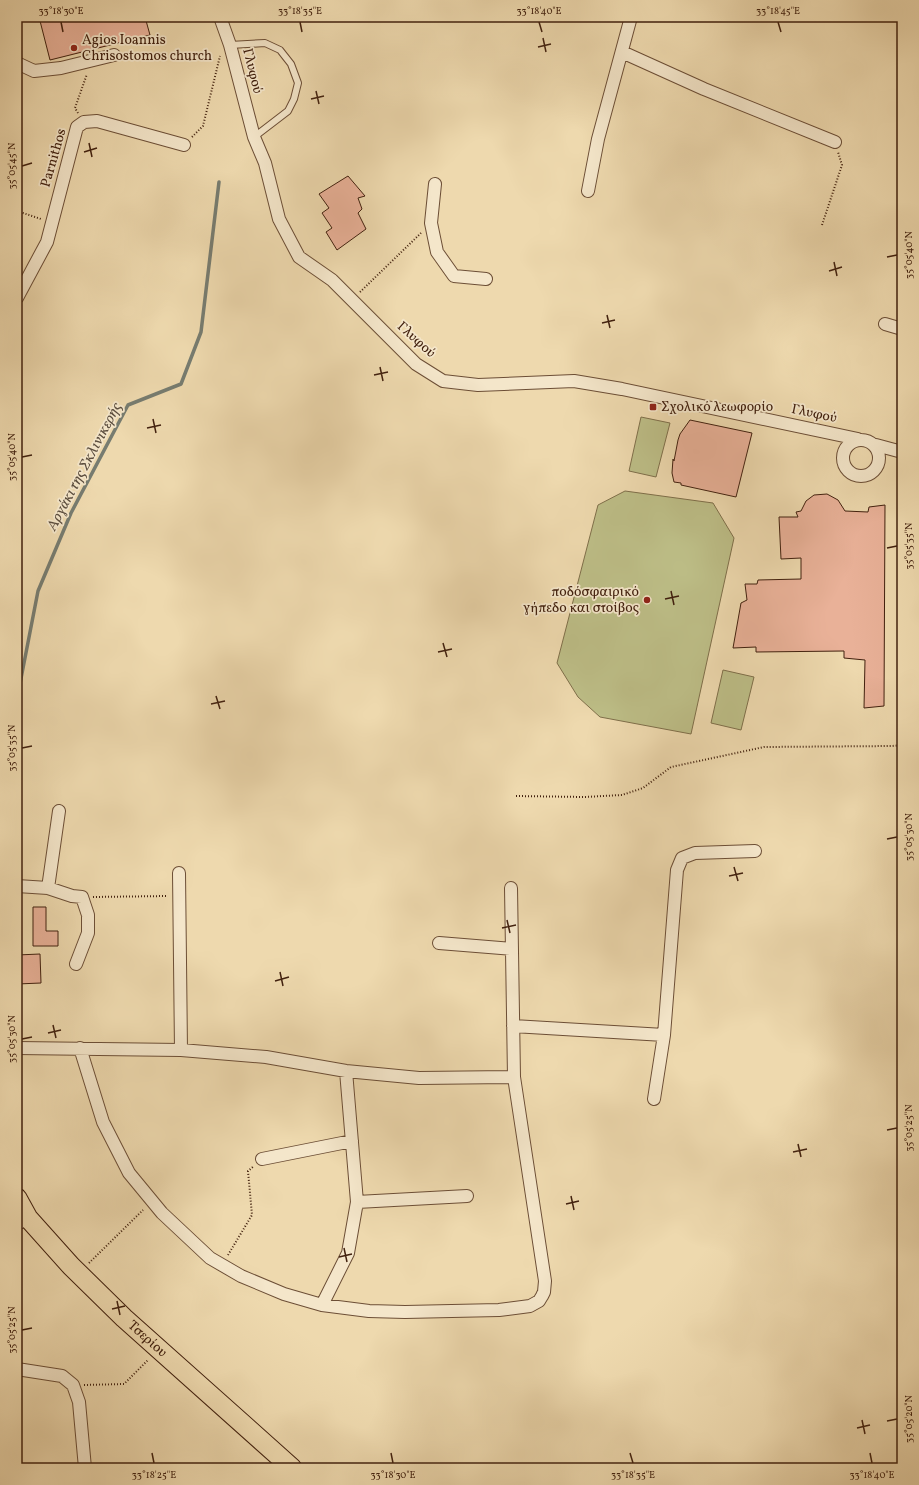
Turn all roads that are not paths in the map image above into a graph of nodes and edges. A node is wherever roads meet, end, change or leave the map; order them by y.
1 (220, 17) edge
2 (631, 17) edge
3 (228, 39) junction
4 (622, 52) junction
5 (114, 55) dead end
6 (17, 62) edge
7 (254, 137) junction
8 (835, 142) road end
9 (184, 145) road end
10 (435, 184) dead end
11 (588, 191) dead end
12 (486, 278) dead end
13 (17, 298) edge
14 (885, 324) dead end
15 (902, 329) edge
16 (858, 439) junction
17 (876, 446) junction
18 (902, 452) edge
19 (59, 811) dead end
20 (755, 852) dead end
21 (179, 872) dead end
22 (17, 886) edge
23 (48, 888) junction
24 (511, 888) dead end
25 (439, 943) dead end
26 (512, 949) junction
27 (76, 964) dead end
28 (513, 1026) junction
29 (664, 1035) junction
30 (17, 1048) edge
31 (80, 1048) junction
32 (181, 1050) junction
33 (346, 1071) junction
34 (514, 1077) junction
35 (654, 1099) dead end
36 (352, 1141) junction
37 (262, 1159) road end
38 (467, 1196) dead end
39 (17, 1198) edge
40 (357, 1202) junction
41 (22, 1221) edge
42 (322, 1305) junction
43 (17, 1369) edge
44 (85, 1468) edge
45 (291, 1468) edge

1 - 3 street, Γλυφού
2 - 4 street
3 - 7 street, Γλυφού
3 - 7 lane
4 - 8 street
4 - 11 street
5 - 6 street
7 - 16 street, Γλυφού
9 - 13 street, Parnithos
10 - 12 street
14 - 15 street
16 - 17 street
16 - 17 street
17 - 18 street
19 - 23 street
20 - 29 street
21 - 32 street
22 - 23 street
23 - 27 street
24 - 26 street
25 - 26 street
26 - 28 street
28 - 29 street
28 - 34 street
29 - 35 street
30 - 31 street
31 - 32 street
31 - 42 street
32 - 33 street
33 - 34 street
33 - 36 street
34 - 42 street
36 - 37 street
36 - 40 street
38 - 40 street
39 - 41 main road, Τσερίου
40 - 42 street
41 - 45 main road, Τσερίου
43 - 44 street

